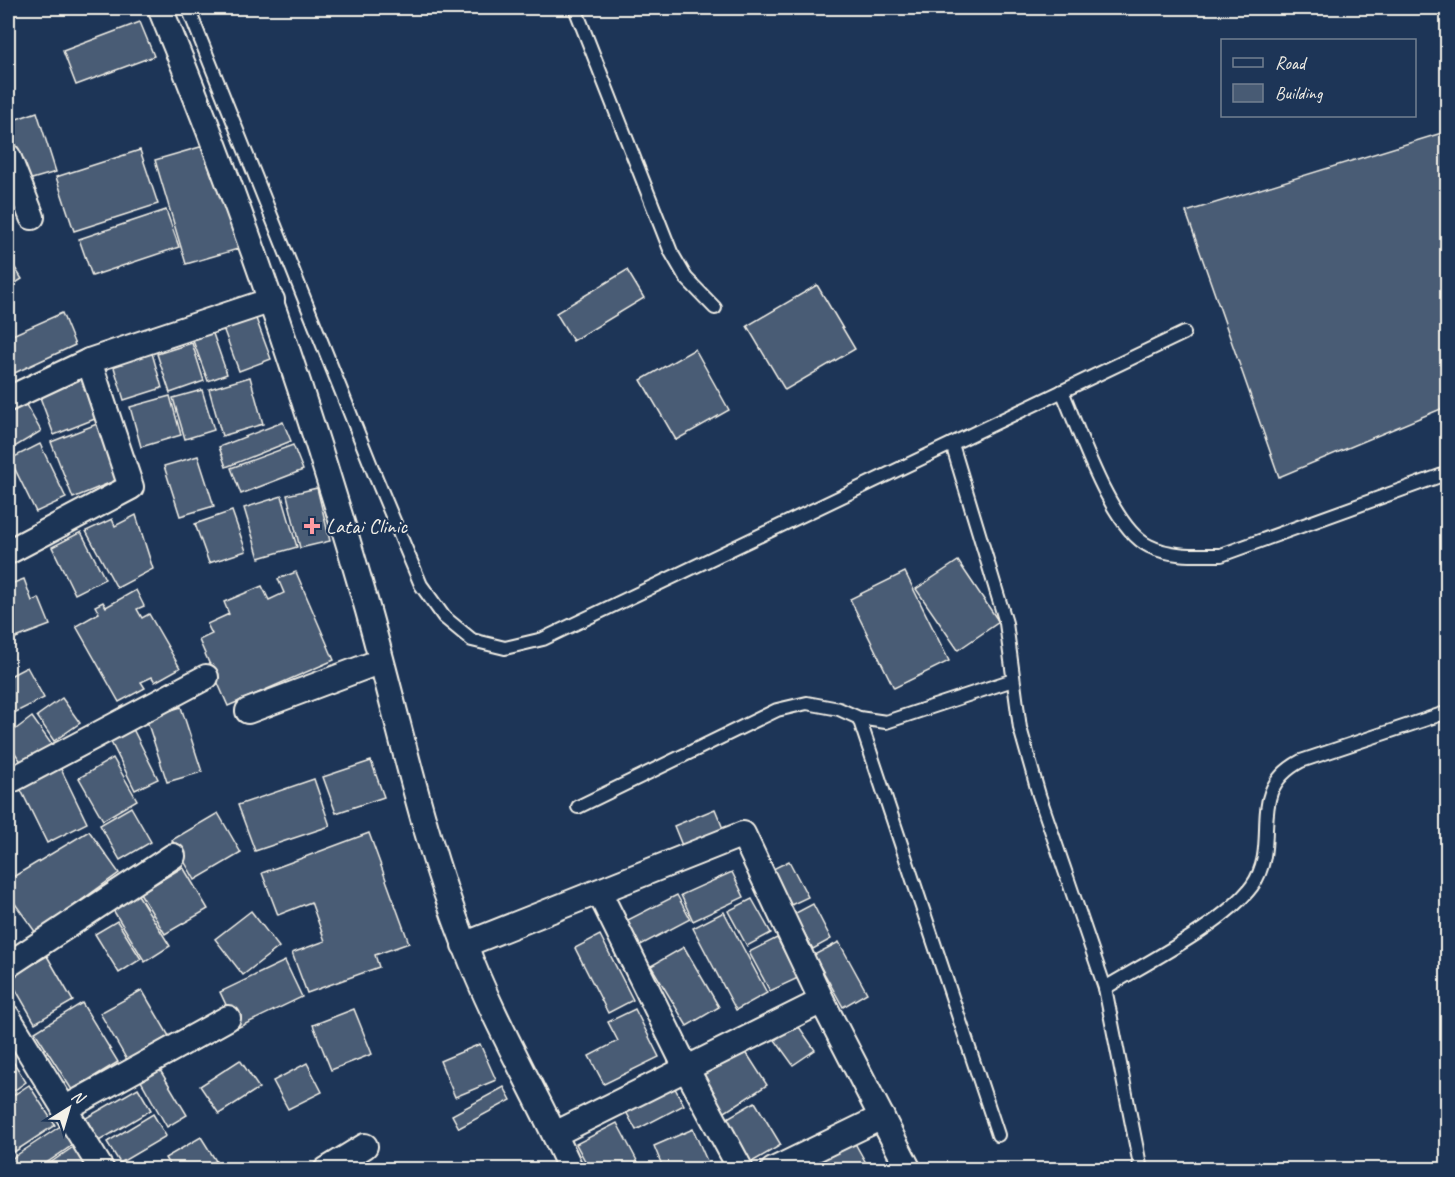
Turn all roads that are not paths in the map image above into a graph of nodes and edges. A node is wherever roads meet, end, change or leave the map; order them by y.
1 (160, 8) edge
2 (188, 8) edge
3 (575, 8) edge
4 (8, 156) edge
5 (32, 217) dead end
6 (272, 300) junction
7 (715, 308) dead end
8 (1184, 333) dead end
9 (90, 361) junction
10 (1062, 391) junction
11 (8, 399) edge
12 (952, 444) junction
13 (1448, 473) edge
14 (8, 552) edge
15 (381, 661) junction
16 (206, 677) dead end
17 (1013, 680) junction
18 (248, 711) dead end
19 (1448, 712) edge
20 (859, 718) junction
21 (8, 782) edge
22 (579, 807) dead end
23 (173, 856) dead end
24 (599, 892) junction
25 (464, 945) junction
26 (8, 965) edge
27 (1105, 988) junction
28 (822, 1001) junction
29 (8, 1017) edge
30 (228, 1018) dead end
31 (687, 1070) junction
32 (64, 1109) junction
33 (882, 1117) junction
34 (555, 1134) junction
35 (998, 1135) dead end
36 (366, 1146) dead end
37 (102, 1170) edge
38 (326, 1170) edge
39 (571, 1170) edge
40 (741, 1170) edge
41 (773, 1170) edge
42 (909, 1170) edge
43 (1141, 1170) edge

1 - 6 street
2 - 12 lane
3 - 7 lane
4 - 5 street
6 - 9 street
6 - 15 street
8 - 10 lane
9 - 11 street
9 - 14 street
10 - 12 lane
10 - 13 lane
12 - 17 lane
15 - 18 street
15 - 25 street
16 - 21 street
17 - 20 lane
17 - 27 lane
19 - 27 lane
20 - 22 lane
20 - 35 lane
23 - 26 street
24 - 25 street
24 - 28 street
24 - 31 street
25 - 34 street
27 - 43 lane
28 - 31 street
28 - 33 street
29 - 32 street
30 - 32 street
31 - 34 street
31 - 40 street
32 - 37 street
33 - 41 street
33 - 42 street
34 - 39 street
36 - 38 street

